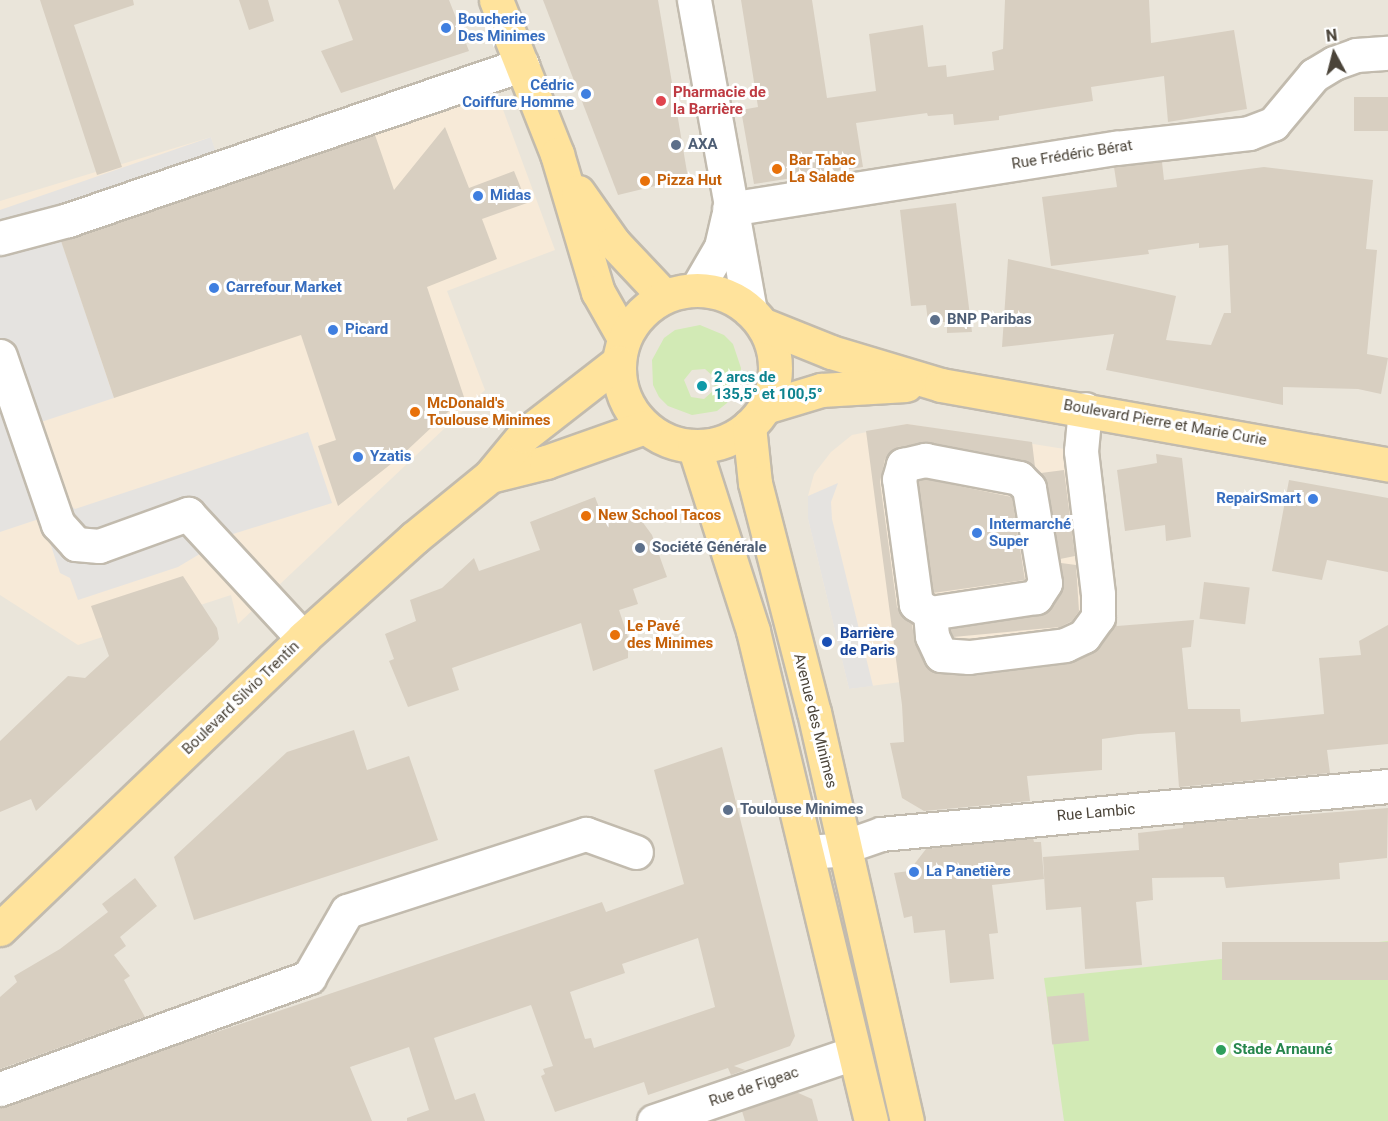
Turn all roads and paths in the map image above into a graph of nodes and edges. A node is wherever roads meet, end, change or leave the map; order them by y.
1 (496, 0) edge
2 (694, 0) edge
3 (1388, 53) edge
4 (522, 65) junction
5 (557, 154) junction
6 (729, 209) junction
7 (0, 238) edge
8 (696, 290) junction
9 (664, 296) junction
10 (757, 318) junction
11 (621, 350) junction
12 (0, 356) edge
13 (941, 385) junction
14 (1085, 410) junction
15 (757, 417) junction
16 (645, 427) junction
17 (694, 446) junction
18 (1388, 465) edge
19 (490, 476) junction
20 (930, 613) junction
21 (303, 638) junction
22 (1388, 786) edge
23 (845, 845) junction
24 (636, 852) dead end
25 (807, 852) junction
26 (0, 929) edge
27 (855, 1053) junction
28 (0, 1089) edge
29 (654, 1121) edge
30 (871, 1121) edge
31 (907, 1121) edge

1 - 4 main road
2 - 6 street
3 - 6 street, Rue Frédéric Bérat
4 - 5 main road
4 - 7 street
5 - 9 main road
5 - 11 main road
6 - 8 street
6 - 10 street
8 - 9 main road
8 - 10 main road
9 - 11 main road
10 - 13 main road, Boulevard Pierre et Marie Curie
10 - 15 main road
11 - 16 main road
11 - 19 main road, Boulevard Silvio Trentin
12 - 21 street
13 - 14 main road, Boulevard Pierre et Marie Curie
13 - 15 main road, Boulevard Pierre et Marie Curie
14 - 18 main road, Boulevard Pierre et Marie Curie
14 - 20 street
15 - 17 main road
15 - 23 main road, Avenue des Minimes
16 - 17 main road
16 - 19 main road, Boulevard Silvio Trentin
17 - 25 main road
19 - 21 main road, Boulevard Silvio Trentin
20 - 20 street
21 - 26 main road, Boulevard Silvio Trentin
22 - 23 street, Rue Lambic
23 - 25 street, Rue Lambic
23 - 31 main road, Avenue des Minimes
24 - 28 street
25 - 27 main road
27 - 29 street, Rue de Figeac
27 - 30 main road

